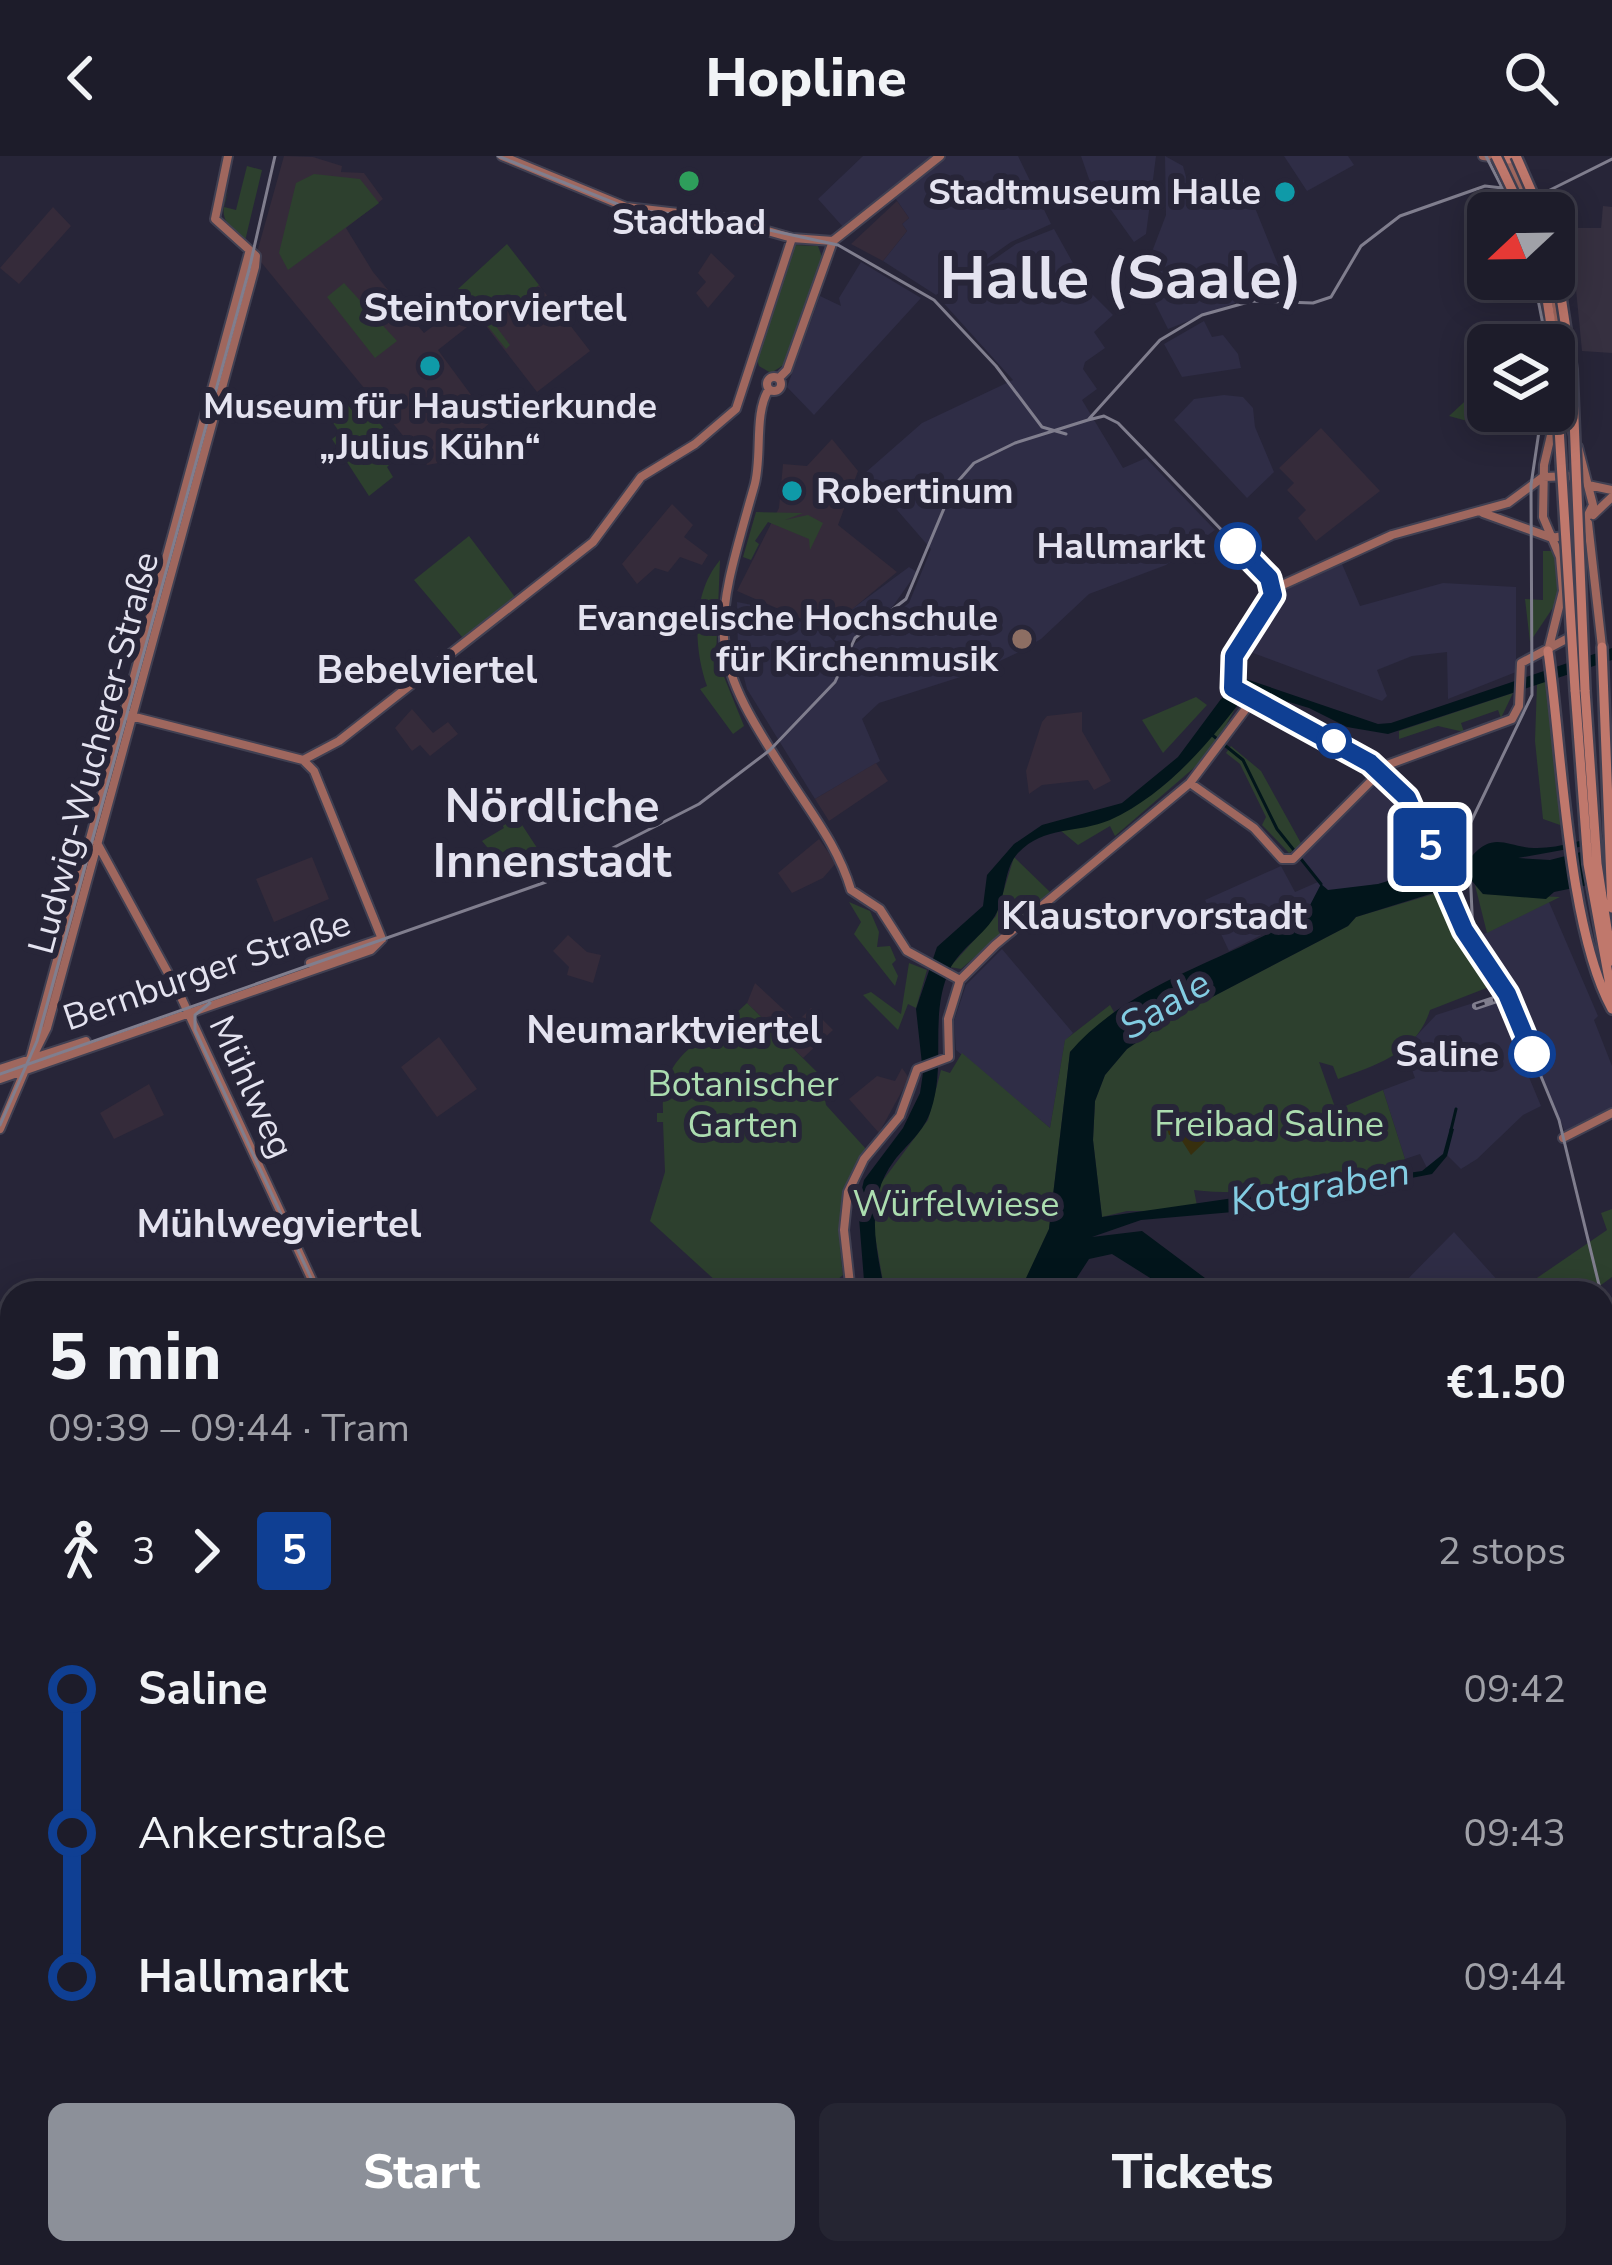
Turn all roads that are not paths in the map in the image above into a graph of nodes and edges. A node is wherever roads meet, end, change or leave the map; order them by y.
1 (228, 156) edge
2 (502, 156) edge
3 (940, 156) edge
4 (1483, 156) edge
5 (1507, 157) edge
6 (1520, 192) edge
7 (1528, 192) edge
8 (792, 238) junction
9 (832, 241) junction
10 (1564, 300) edge
11 (753, 362) junction
12 (772, 382) junction
13 (1551, 432) edge
14 (1561, 432) edge
15 (1572, 432) edge
16 (1548, 477) junction
17 (1588, 485) junction
18 (1612, 494) edge
19 (1475, 513) junction
20 (1590, 520) junction
21 (1573, 536) junction
22 (1552, 538) junction
23 (1602, 647) joint
24 (1549, 656) junction
25 (1580, 690) junction
26 (128, 715) junction
27 (317, 757) junction
28 (303, 760) junction
29 (314, 771) junction
30 (1190, 783) junction
31 (92, 831) junction
32 (97, 844) junction
33 (1600, 904) edge
34 (1612, 961) edge
35 (957, 978) junction
36 (1612, 996) edge
37 (1612, 1009) edge
38 (185, 1010) junction
39 (44, 1037) junction
40 (61, 1051) junction
41 (30, 1063) junction
42 (0, 1069) edge
43 (0, 1079) edge
44 (1612, 1113) edge
45 (0, 1129) edge
46 (1563, 1138) dead end
47 (312, 1281) edge
48 (850, 1281) edge

1 - 26 street, Ludwig-Wucherer-Straße
2 - 8 street
3 - 9 street
4 - 5 street
5 - 6 main road, bridge
5 - 7 main road, bridge
8 - 9 street
8 - 11 street
9 - 12 street
10 - 25 main road, bridge
11 - 12 street
11 - 27 street
12 - 35 street
13 - 16 street
14 - 25 main road, bridge
15 - 17 street
16 - 17 street
16 - 19 street
16 - 22 street
17 - 18 street
17 - 20 street
18 - 20 street
19 - 22 street
19 - 30 street
20 - 21 street
20 - 23 street
21 - 22 street
21 - 24 street
22 - 24 street
23 - 33 main road
24 - 30 street
24 - 33 main road
25 - 33 main road
26 - 28 street
26 - 31 street, Ludwig-Wucherer-Straße
26 - 32 street, Ludwig-Wucherer-Straße
27 - 28 street
27 - 29 street
28 - 29 street
29 - 38 street, Bernburger Straße
30 - 35 street
31 - 32 street, Mühlweg
31 - 41 street, Ludwig-Wucherer-Straße
32 - 38 street, Mühlweg
32 - 39 street, Ludwig-Wucherer-Straße
33 - 34 main road
33 - 36 main road
33 - 37 main road
35 - 48 street
38 - 40 street, Bernburger Straße
38 - 41 street, Bernburger Straße
38 - 47 street, Mühlweg
39 - 40 street
39 - 41 street, Ludwig-Wucherer-Straße
40 - 41 street, Bernburger Straße
41 - 42 street
41 - 43 street
41 - 45 street
44 - 46 street

